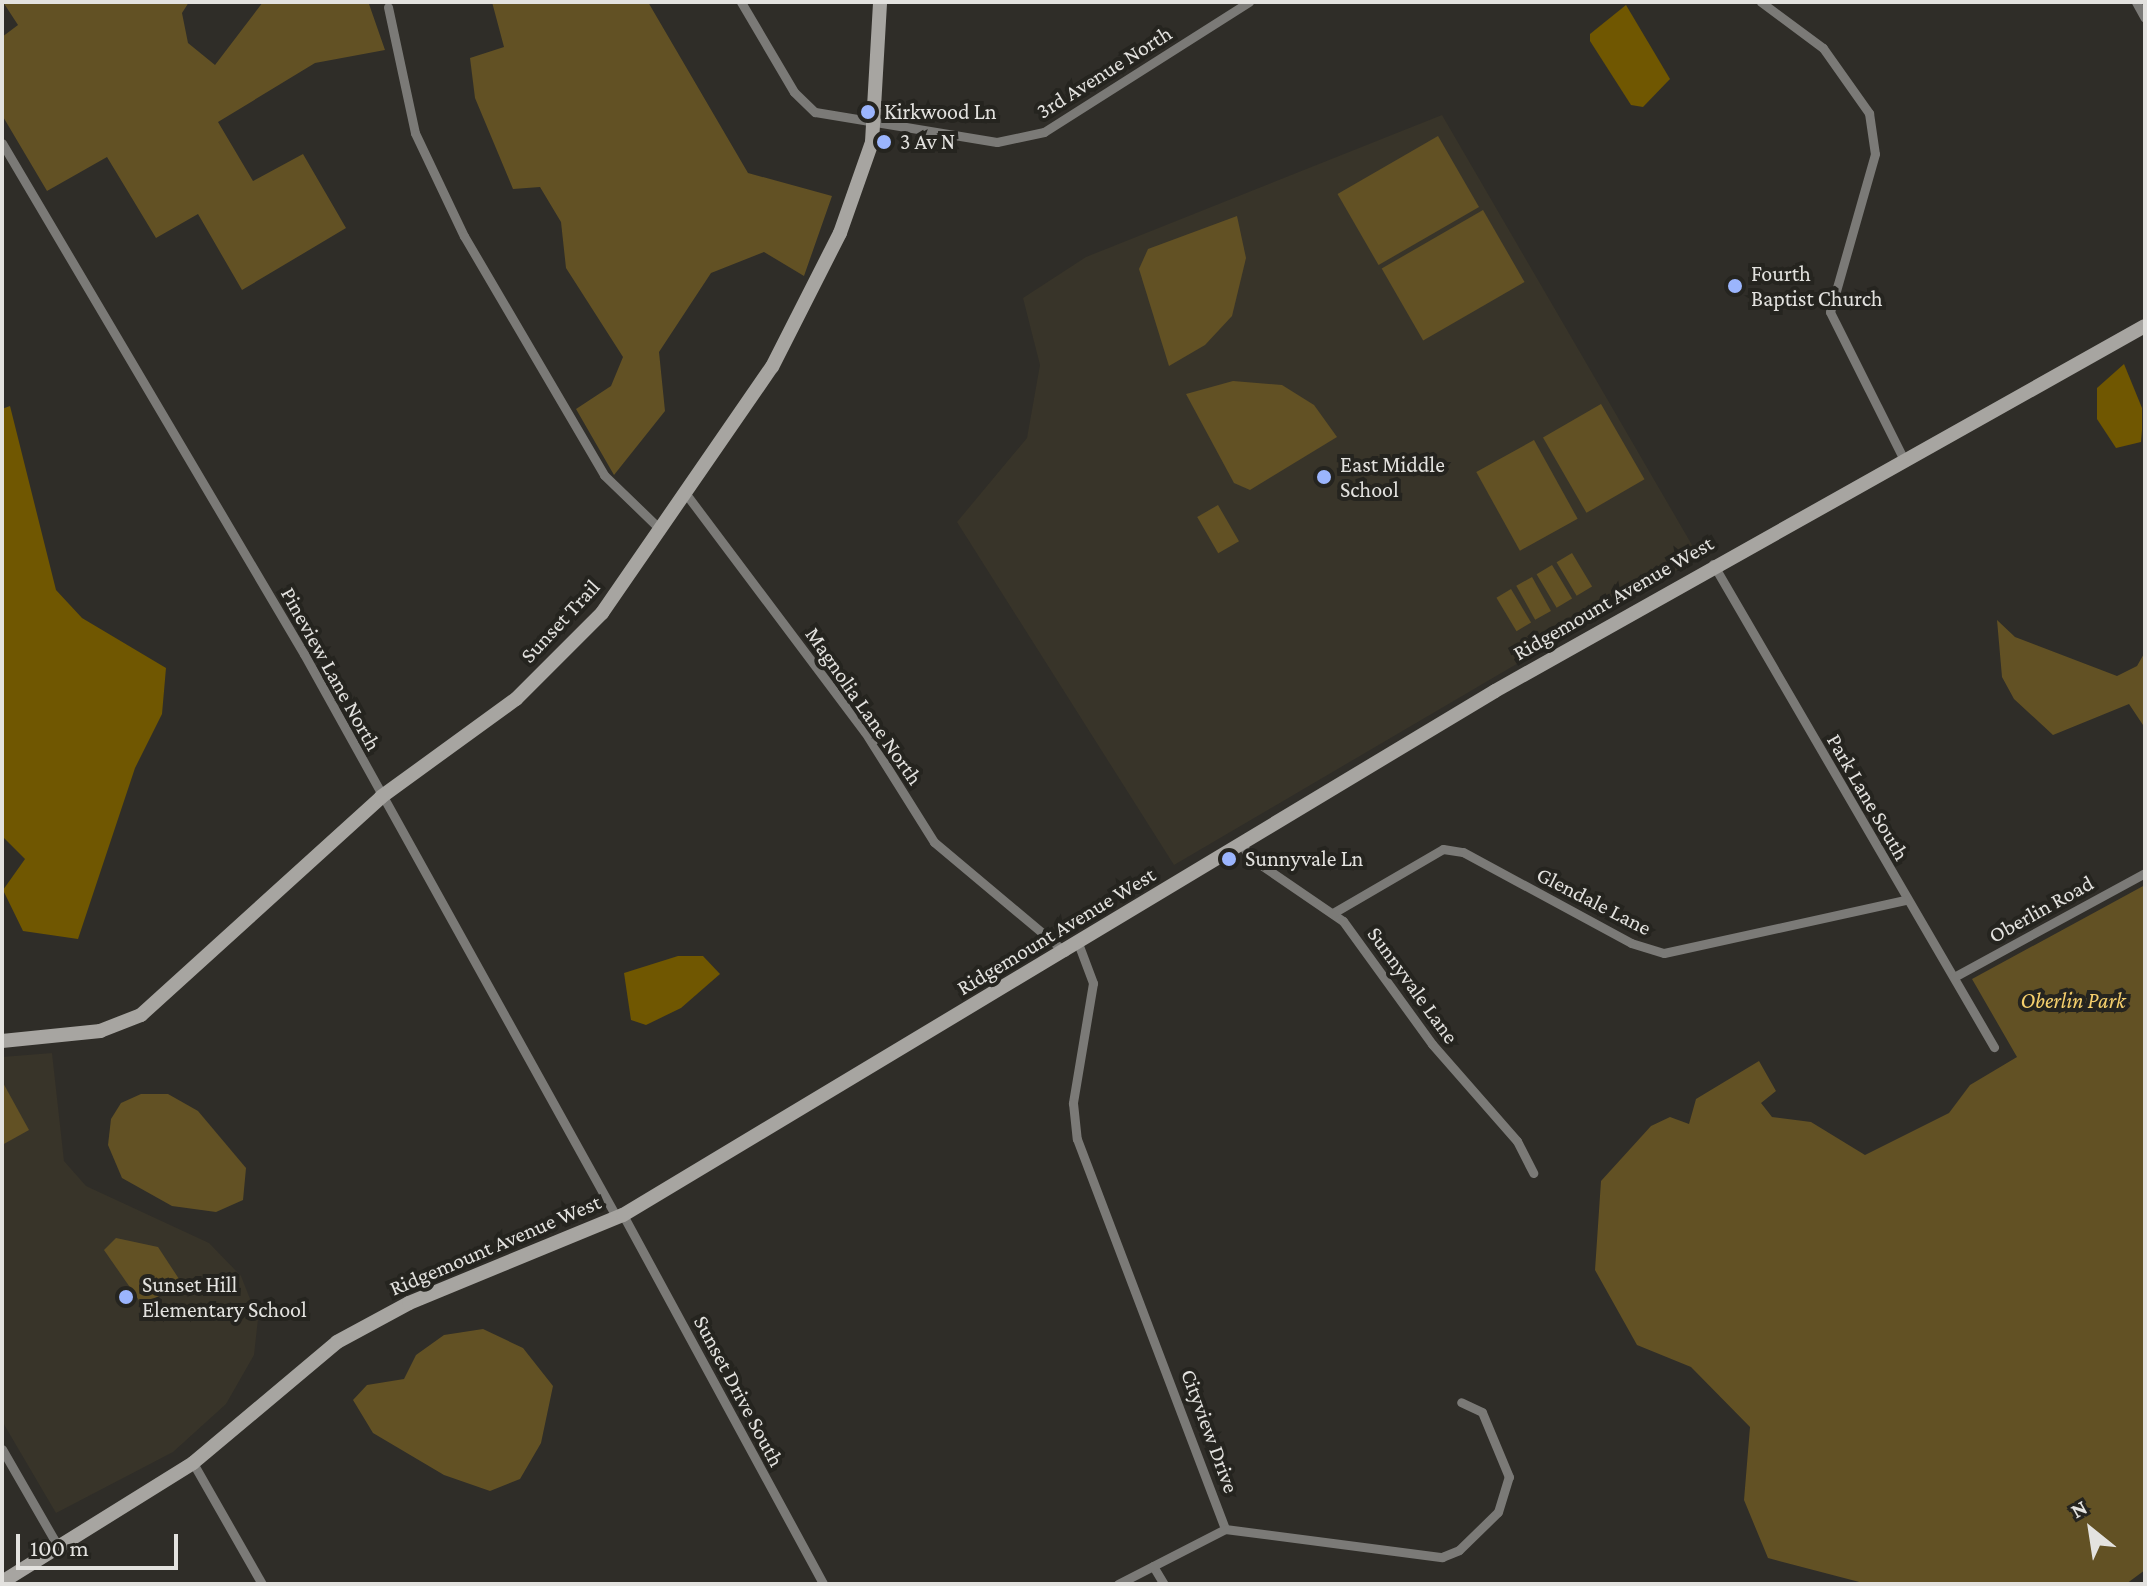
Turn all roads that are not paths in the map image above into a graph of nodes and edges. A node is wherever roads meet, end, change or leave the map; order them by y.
1 (741, 2) edge
2 (880, 2) edge
3 (1249, 2) edge
4 (1761, 2) edge
5 (2136, 2) edge
6 (388, 7) dead end
7 (2145, 18) edge
8 (874, 126) junction
9 (2, 143) edge
10 (2145, 326) edge
11 (1903, 458) junction
12 (686, 494) junction
13 (660, 529) junction
14 (1713, 564) junction
15 (381, 797) junction
16 (1242, 843) junction
17 (2145, 873) edge
18 (1906, 900) junction
19 (1333, 913) junction
20 (1078, 943) junction
21 (1065, 952) junction
22 (1954, 977) junction
23 (2, 1041) edge
24 (1994, 1047) dead end
25 (1533, 1173) dead end
26 (620, 1217) junction
27 (1461, 1402) dead end
28 (2, 1449) edge
29 (193, 1463) junction
30 (1225, 1529) junction
31 (59, 1548) junction
32 (1153, 1566) junction
33 (2, 1582) edge
34 (262, 1584) edge
35 (823, 1584) edge
36 (1118, 1584) edge
37 (1164, 1584) edge

1 - 8 street, 3rd Avenue North
2 - 8 street, Sunset Trail
3 - 8 street, 3rd Avenue North
4 - 11 street
5 - 7 street
6 - 13 street
8 - 12 street, Sunset Trail
9 - 15 street, Pineview Lane North
10 - 11 street, Ridgemount Avenue West
11 - 14 street, Ridgemount Avenue West
12 - 13 street, Sunset Trail
12 - 21 street, Magnolia Lane North
13 - 15 street, Sunset Trail
14 - 16 street, Ridgemount Avenue West
14 - 18 street, Park Lane South
15 - 23 street, Sunset Trail
15 - 26 street, Pineview Lane North
16 - 19 street, Sunnyvale Lane
16 - 20 street, Ridgemount Avenue West
17 - 22 street, Oberlin Road
18 - 19 street, Glendale Lane
18 - 22 street, Park Lane South
19 - 25 street, Sunnyvale Lane
20 - 21 street, Ridgemount Avenue West
20 - 30 street, Cityview Drive
21 - 26 street, Ridgemount Avenue West
22 - 24 street, Park Lane South
26 - 29 street, Ridgemount Avenue West
26 - 35 street, Sunset Drive South
27 - 30 street
28 - 31 street
29 - 31 street, Ridgemount Avenue West
29 - 34 street
30 - 32 street
31 - 33 street, Ridgemount Avenue West
32 - 36 street
32 - 37 street

